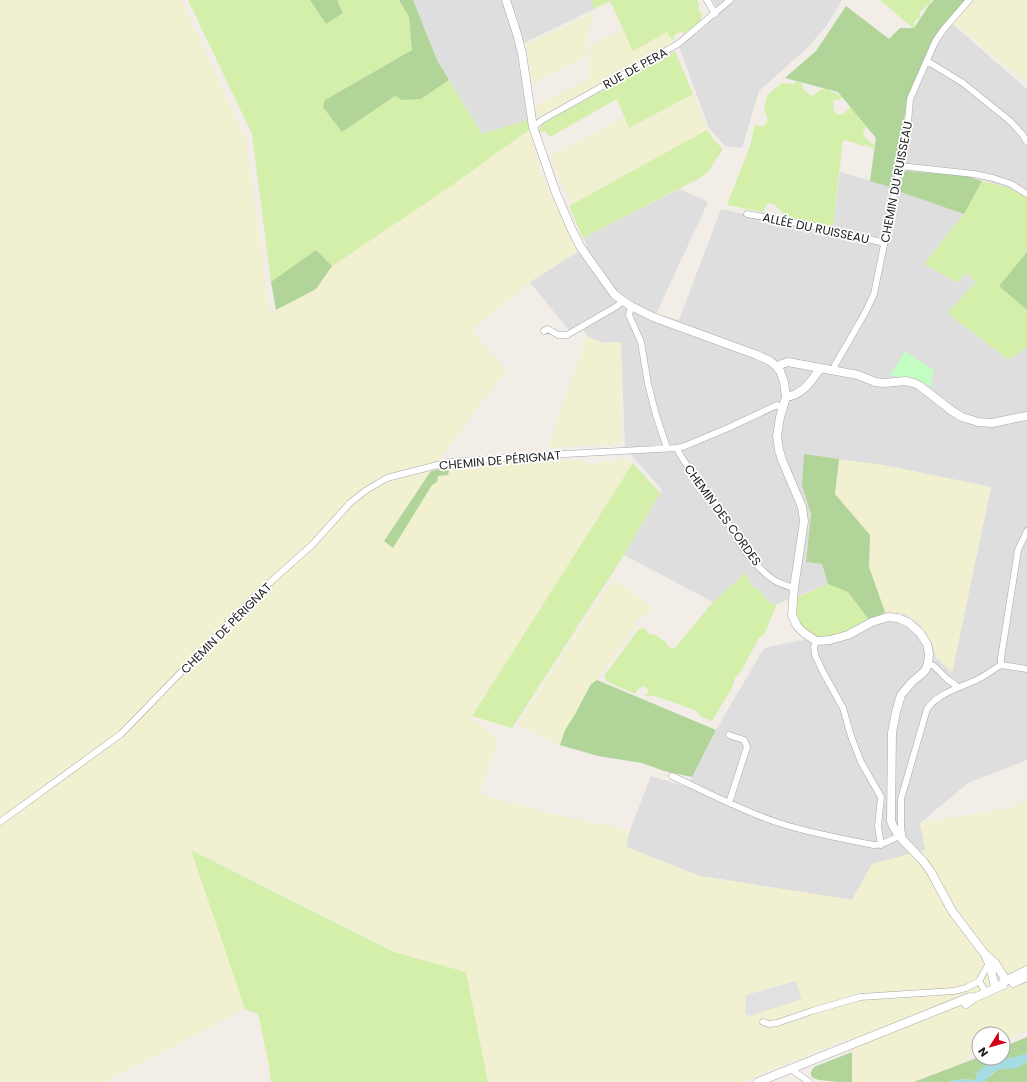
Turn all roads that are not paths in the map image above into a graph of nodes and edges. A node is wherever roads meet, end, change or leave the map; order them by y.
1 (506, 0) edge
2 (707, 0) edge
3 (730, 0) edge
4 (969, 0) edge
5 (715, 14) junction
6 (927, 61) junction
7 (533, 126) junction
8 (1027, 142) edge
9 (900, 166) junction
10 (1027, 194) edge
11 (747, 214) dead end
12 (884, 243) junction
13 (622, 301) junction
14 (631, 306) junction
15 (544, 331) dead end
16 (777, 367) junction
17 (820, 369) junction
18 (834, 371) junction
19 (786, 397) junction
20 (783, 409) junction
21 (1027, 416) edge
22 (667, 448) junction
23 (677, 448) junction
24 (1027, 531) edge
25 (794, 588) junction
26 (816, 641) junction
27 (928, 664) junction
28 (1001, 664) junction
29 (1027, 669) edge
30 (958, 687) junction
31 (729, 735) dead end
32 (672, 776) dead end
33 (729, 803) junction
34 (0, 822) edge
35 (901, 838) junction
36 (881, 845) junction
37 (992, 964) junction
38 (1027, 970) edge
39 (1027, 977) edge
40 (979, 981) junction
41 (1003, 984) junction
42 (985, 991) junction
43 (763, 1022) dead end
44 (866, 1038) junction
45 (791, 1069) junction
46 (758, 1082) edge
47 (809, 1082) edge

1 - 7 street
2 - 5 street
3 - 5 street, RUE DE PERA
4 - 6 street, CHEMIN DU RUISSEAU
5 - 7 street, RUE DE PERA
6 - 8 street
6 - 9 street, CHEMIN DU RUISSEAU
7 - 13 street
9 - 10 street
9 - 12 street, CHEMIN DU RUISSEAU
11 - 12 street, ALLÉE DU RUISSEAU
12 - 18 street, CHEMIN DU RUISSEAU
13 - 14 street
13 - 15 street
14 - 16 street
14 - 22 street
16 - 17 street
16 - 19 street
17 - 18 street
17 - 19 street
18 - 21 street
19 - 20 street
20 - 23 street, CHEMIN DE PÉRIGNAT
20 - 25 street
22 - 23 street, CHEMIN DE PÉRIGNAT
22 - 34 street, CHEMIN DE PÉRIGNAT
23 - 25 street, CHEMIN DES CORDES
24 - 28 street
25 - 26 street
26 - 27 street
26 - 36 street
27 - 30 street
27 - 35 street
28 - 29 street
28 - 30 street
30 - 35 street
31 - 33 street
32 - 33 street
33 - 36 street
35 - 36 street
35 - 37 street
37 - 40 street
37 - 41 street
37 - 41 street
38 - 41 street
39 - 41 street
40 - 42 street
40 - 43 street
41 - 42 street
41 - 44 street
42 - 44 street
44 - 45 street
45 - 46 street
45 - 47 street

